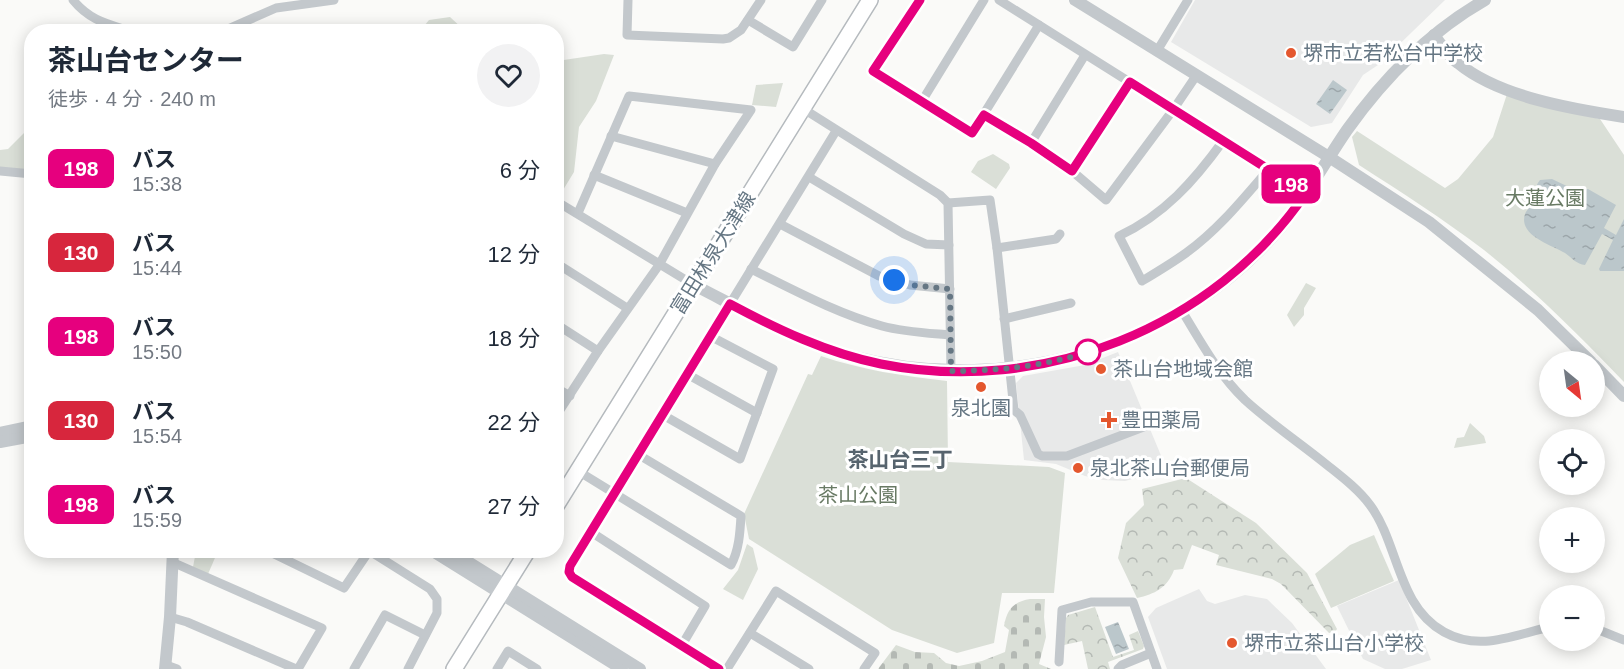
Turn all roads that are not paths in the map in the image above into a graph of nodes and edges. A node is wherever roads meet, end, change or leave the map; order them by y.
1 (73, 0) edge
2 (334, 0) edge
3 (628, 0) edge
4 (761, 0) edge
5 (822, 0) edge
6 (870, 0) edge
7 (920, 0) edge
8 (984, 0) edge
9 (999, 0) edge
10 (1188, 0) edge
11 (1485, 0) edge
12 (1078, 1) edge
13 (748, 20) junction
14 (105, 24) edge
15 (239, 24) edge
16 (1039, 25) junction
17 (1434, 35) junction
18 (1157, 51) junction
19 (1085, 55) junction
20 (1196, 76) junction
21 (1130, 82) junction
22 (922, 101) junction
23 (802, 108) junction
24 (1173, 110) junction
25 (984, 115) junction
26 (1624, 117) edge
27 (836, 131) junction
28 (611, 136) junction
29 (1223, 141) junction
30 (1031, 143) junction
31 (1329, 158) junction
32 (715, 164) junction
33 (1268, 170) junction
34 (0, 171) edge
35 (1072, 171) junction
36 (24, 173) edge
37 (594, 175) junction
38 (809, 177) junction
39 (1306, 193) junction
40 (948, 203) junction
41 (564, 205) edge
42 (578, 213) junction
43 (687, 213) junction
44 (780, 224) junction
45 (1060, 234) dead end
46 (949, 245) junction
47 (998, 248) junction
48 (659, 265) junction
49 (564, 268) edge
50 (751, 269) junction
51 (694, 285) junction
52 (950, 289) junction
53 (1071, 303) dead end
54 (730, 304) junction
55 (627, 308) junction
56 (1182, 311) junction
57 (1004, 319) junction
58 (564, 329) edge
59 (950, 335) junction
60 (710, 336) junction
61 (598, 351) junction
62 (1580, 351) edge
63 (1010, 369) junction
64 (951, 371) junction
65 (687, 374) junction
66 (1605, 376) edge
67 (564, 393) edge
68 (570, 396) junction
69 (1624, 396) edge
70 (564, 405) edge
71 (757, 413) junction
72 (663, 415) junction
73 (1154, 423) dead end
74 (24, 428) edge
75 (0, 433) edge
76 (24, 438) edge
77 (0, 442) edge
78 (639, 454) junction
79 (578, 471) junction
80 (615, 492) junction
81 (564, 493) edge
82 (591, 531) junction
83 (172, 558) edge
84 (176, 558) edge
85 (282, 558) edge
86 (364, 558) edge
87 (380, 558) edge
88 (445, 558) edge
89 (460, 558) edge
90 (523, 558) edge
91 (503, 590) junction
92 (170, 617) junction
93 (1539, 630) edge
94 (1605, 632) edge
95 (750, 633) junction
96 (425, 635) junction
97 (1624, 640) edge
98 (682, 645) junction
99 (1151, 653) junction
100 (1059, 662) dead end
101 (170, 668) edge
102 (297, 669) edge
103 (354, 669) edge
104 (408, 669) edge
105 (454, 669) edge
106 (497, 669) edge
107 (537, 669) edge
108 (622, 669) edge
109 (640, 669) edge
110 (719, 669) edge
111 (727, 669) edge
112 (809, 669) edge
113 (864, 669) edge
114 (1118, 669) edge
115 (1157, 669) edge

1 - 14 street
2 - 15 street
3 - 13 street
4 - 13 street
5 - 13 street
6 - 23 main road, 富田林泉大津線
7 - 22 street
8 - 22 street
9 - 16 street
10 - 18 street
11 - 17 street
12 - 18 street
16 - 19 street
16 - 25 street
17 - 26 street
17 - 31 street
18 - 20 street
19 - 21 street
19 - 30 street
20 - 24 street
20 - 31 street
21 - 24 street
21 - 35 street
22 - 25 street
23 - 27 street
23 - 51 main road, 富田林泉大津線
24 - 29 street
24 - 35 street
25 - 30 street
27 - 38 street
27 - 40 street
28 - 32 street
28 - 32 street
28 - 37 street
29 - 33 street
29 - 33 street
30 - 35 street
31 - 39 street
31 - 62 street
32 - 43 street
33 - 39 street
34 - 36 street
37 - 42 street
37 - 43 street
38 - 44 street
38 - 46 street
39 - 56 street
40 - 46 street
40 - 47 street
41 - 42 street
42 - 48 street
43 - 48 street
44 - 50 street
44 - 52 street
45 - 47 street
46 - 52 street
47 - 57 street
48 - 51 street
48 - 55 street
49 - 55 street
50 - 54 street
50 - 59 street
51 - 54 street
51 - 79 main road, 富田林泉大津線
52 - 59 street
53 - 57 street
54 - 60 street
54 - 64 street
55 - 61 street
56 - 63 street
56 - 93 street
57 - 63 street
58 - 61 street
59 - 64 street
60 - 65 street
60 - 71 street
61 - 68 street
63 - 64 street
63 - 73 street
65 - 71 street
65 - 72 street
66 - 69 street
67 - 68 street
68 - 70 street
71 - 72 street
72 - 78 street
74 - 75 street
76 - 77 street
78 - 80 street
78 - 80 street
79 - 80 street
79 - 81 main road, 富田林泉大津線
80 - 82 street
82 - 98 street
82 - 98 street
83 - 92 street
84 - 102 street
85 - 86 street
87 - 96 street
88 - 91 street
89 - 91 street
90 - 91 main road
91 - 105 main road
91 - 108 street
91 - 109 street
92 - 101 street
92 - 102 street
94 - 97 street
95 - 111 street
95 - 112 street
95 - 113 street
96 - 103 street
96 - 104 street
98 - 110 street
99 - 100 street
99 - 114 street
99 - 115 street
106 - 107 street

